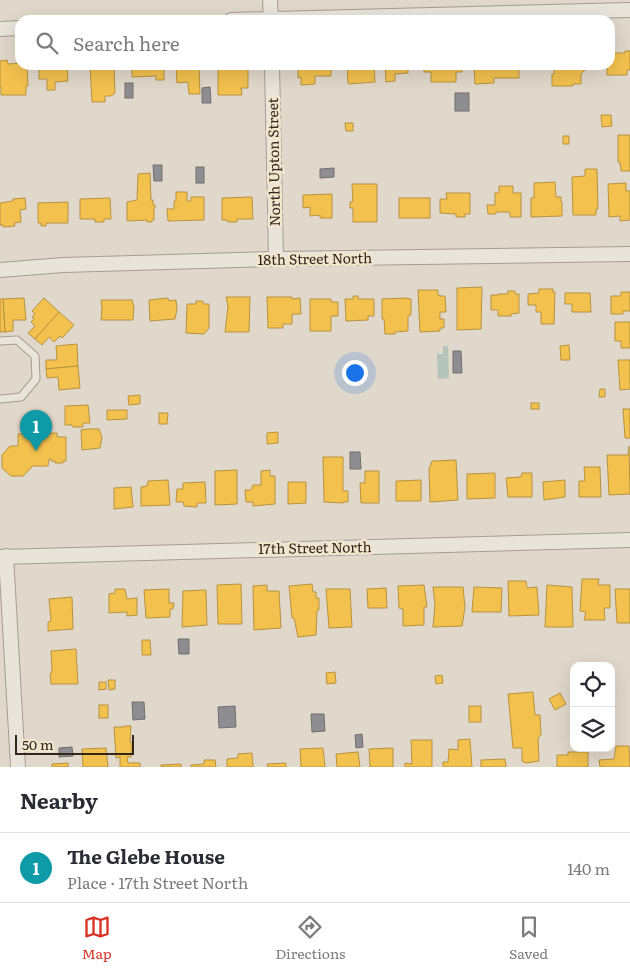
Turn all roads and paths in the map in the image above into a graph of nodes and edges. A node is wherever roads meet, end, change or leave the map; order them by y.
1 (270, 0) edge
2 (630, 10) edge
3 (271, 15) edge
4 (431, 15) edge
5 (15, 28) edge
6 (0, 29) edge
7 (272, 70) edge
8 (630, 254) edge
9 (276, 259) junction
10 (0, 270) edge
11 (0, 341) edge
12 (0, 399) edge
13 (630, 540) edge
14 (3, 557) edge
15 (18, 767) edge

1 - 3 street
2 - 4 street
5 - 6 street
7 - 9 street, North Upton Street
8 - 9 street, 18th Street North
9 - 10 street, 18th Street North
11 - 12 lane
13 - 14 street, 17th Street North
14 - 15 street

